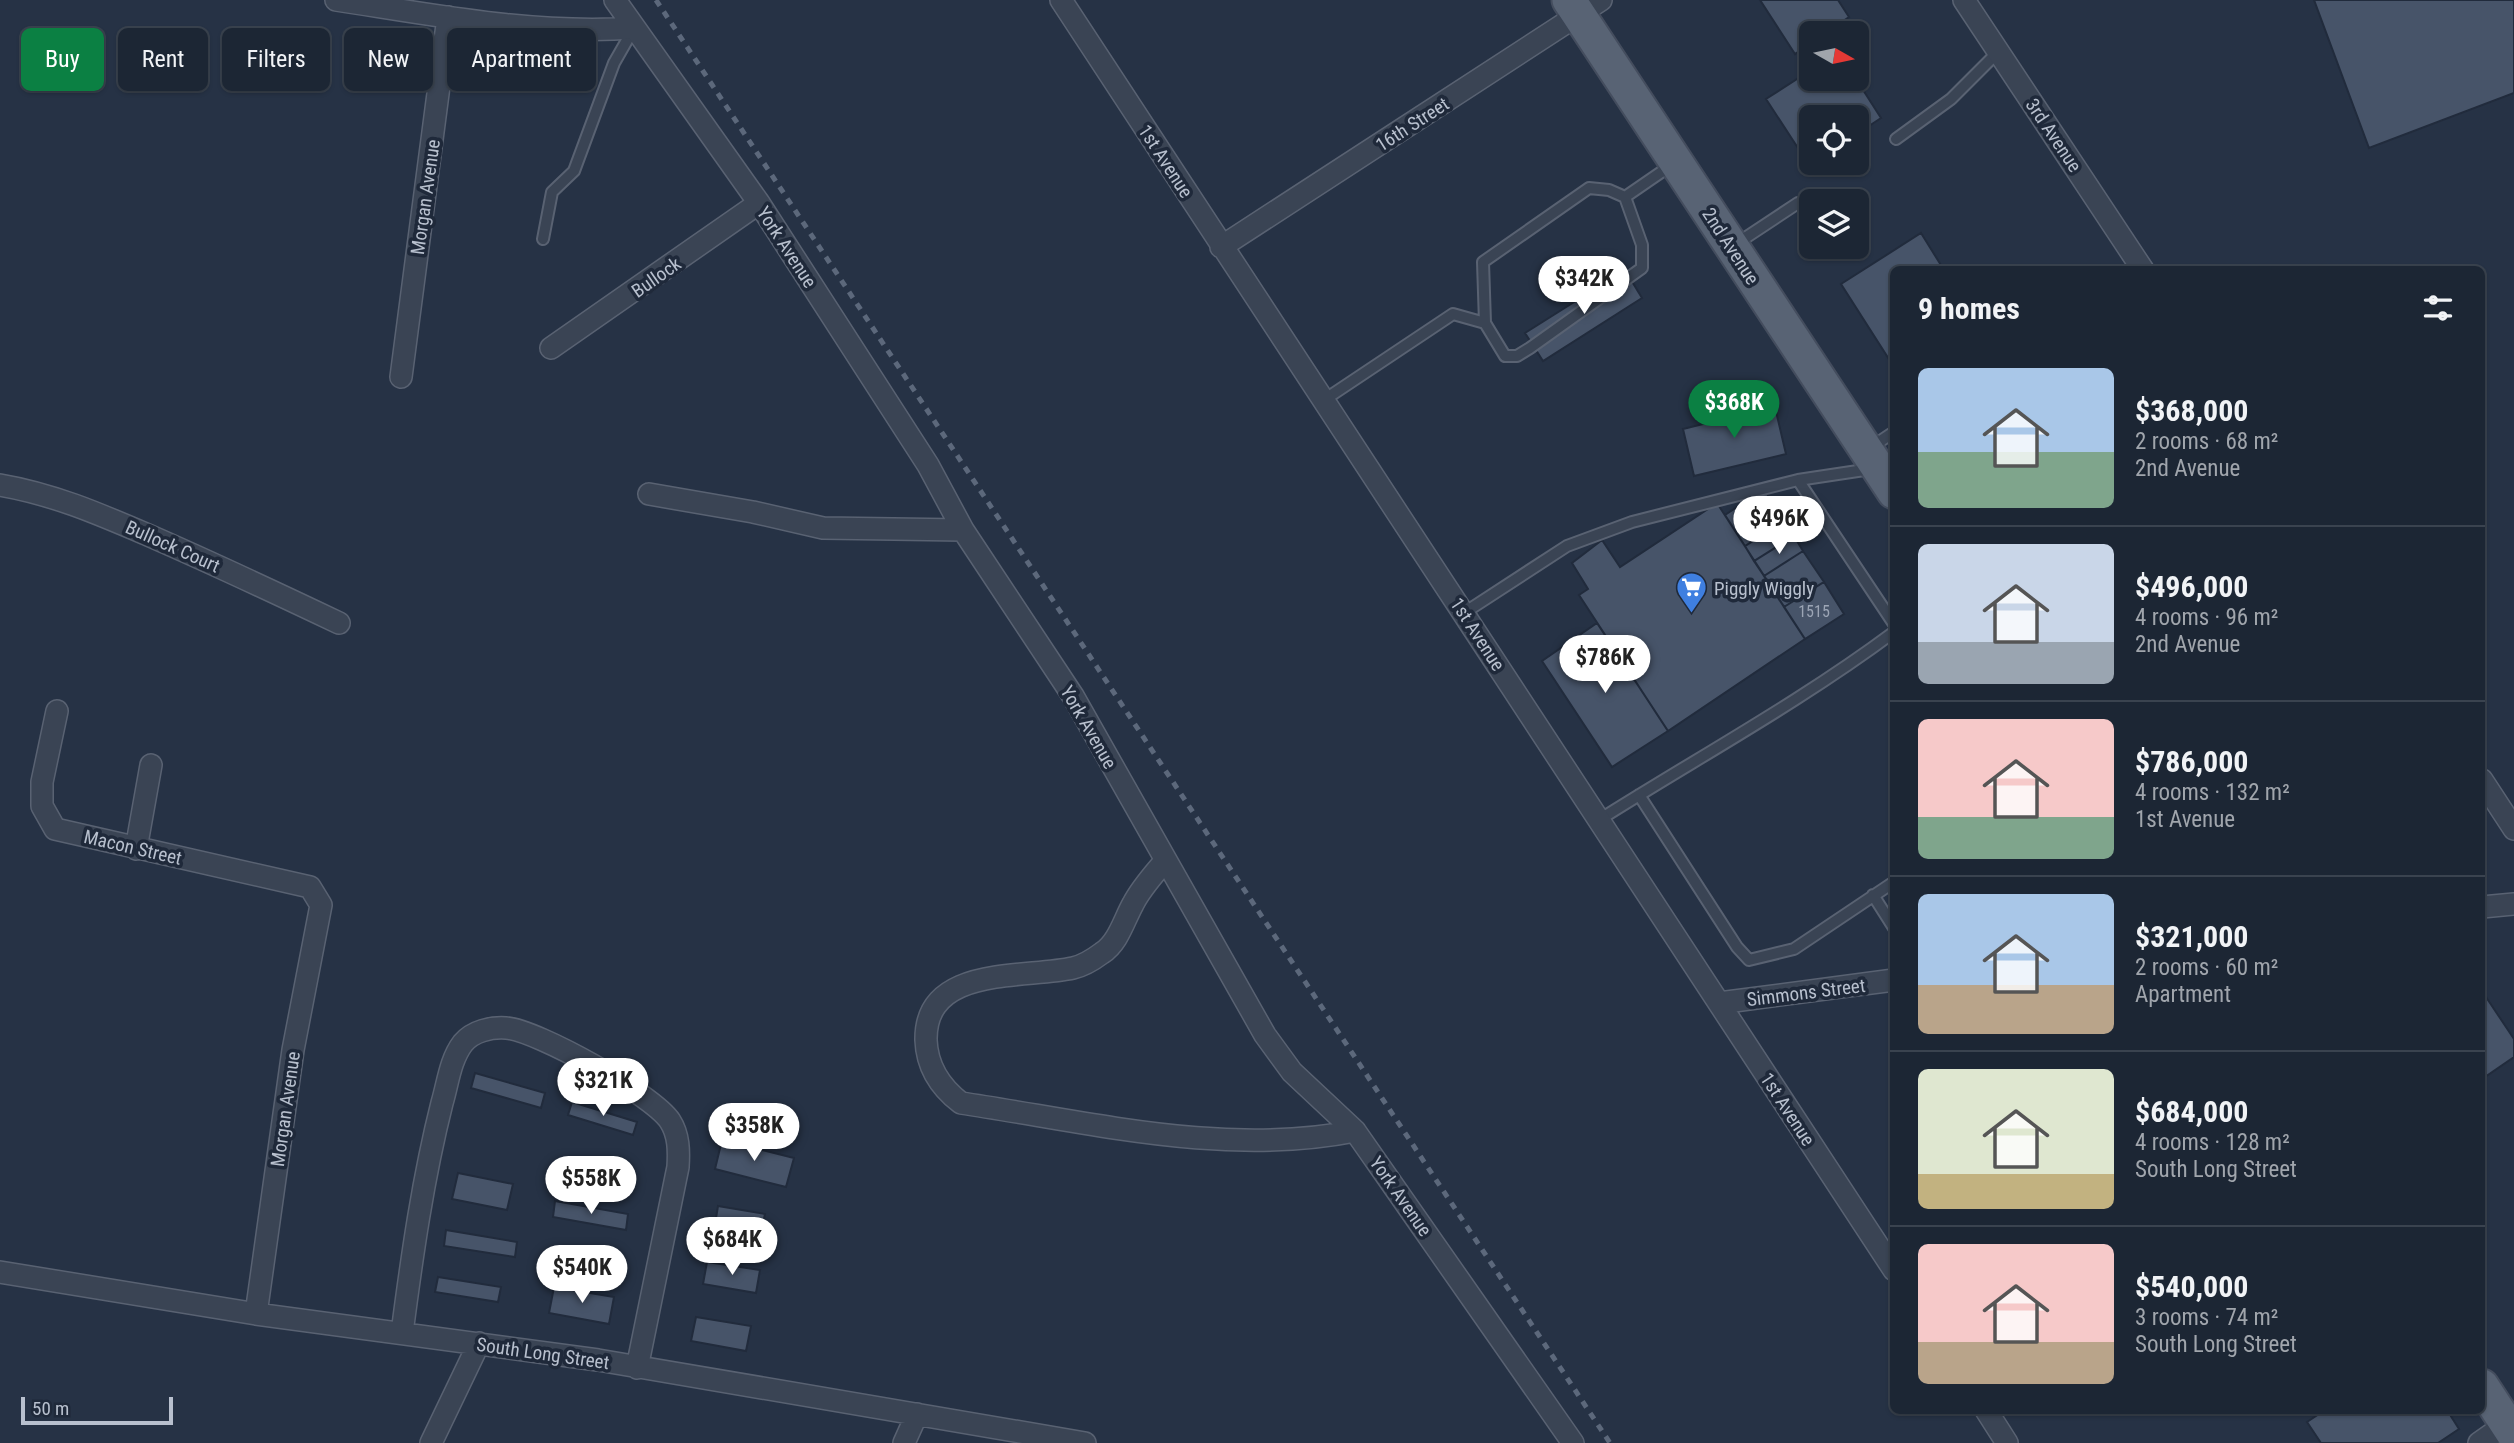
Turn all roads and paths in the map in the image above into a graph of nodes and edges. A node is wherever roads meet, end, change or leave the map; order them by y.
1 (336, 0) edge
2 (615, 0) edge
3 (1061, 0) edge
4 (1964, 0) edge
5 (1583, 5) edge
6 (449, 17) junction
7 (634, 28) junction
8 (1998, 52) junction
9 (1896, 139) dead end
10 (1676, 162) junction
11 (1625, 197) junction
12 (759, 203) junction
13 (1798, 204) dead end
14 (543, 239) dead end
15 (1731, 246) junction
16 (1221, 247) junction
17 (2139, 266) edge
18 (1485, 323) junction
19 (551, 348) dead end
20 (401, 377) dead end
21 (1324, 400) junction
22 (1890, 442) edge
23 (1879, 470) edge
24 (1798, 480) junction
25 (0, 485) edge
26 (649, 495) dead end
27 (963, 530) junction
28 (1464, 613) junction
29 (1890, 618) edge
30 (339, 623) dead end
31 (1890, 635) edge
32 (57, 711) dead end
33 (151, 765) dead end
34 (2485, 785) edge
35 (1639, 795) junction
36 (1599, 820) junction
37 (2514, 829) edge
38 (136, 849) junction
39 (1165, 861) junction
40 (1890, 884) edge
41 (1873, 895) junction
42 (2514, 904) edge
43 (321, 905) joint
44 (2485, 907) edge
45 (1890, 922) edge
46 (1890, 982) edge
47 (1718, 1003) junction
48 (1355, 1130) junction
49 (1890, 1264) edge
50 (0, 1272) edge
51 (256, 1314) junction
52 (401, 1333) junction
53 (479, 1343) junction
54 (637, 1367) junction
55 (2485, 1391) edge
56 (917, 1414) junction
57 (1989, 1414) edge
58 (2510, 1429) edge
59 (431, 1443) edge
60 (904, 1443) edge
61 (1085, 1443) edge
62 (1573, 1443) edge
63 (2007, 1443) edge
64 (2479, 1443) edge

1 - 6 street
2 - 7 street, York Avenue
3 - 16 street, 1st Avenue
4 - 8 street, 3rd Avenue
5 - 10 main road, 2nd Avenue
5 - 16 street, 16th Street
6 - 7 street
6 - 20 street, Morgan Avenue
7 - 12 street, York Avenue
7 - 14 lane
8 - 9 lane
8 - 17 street, 3rd Avenue
10 - 11 lane
10 - 15 main road, 2nd Avenue
11 - 18 lane
11 - 18 lane
12 - 19 street, Bullock
12 - 27 street, York Avenue
13 - 15 lane
15 - 23 main road, 2nd Avenue
16 - 21 street, 1st Avenue
18 - 21 lane
21 - 28 street, 1st Avenue
22 - 23 lane
23 - 24 lane
24 - 28 lane
24 - 29 lane
25 - 30 street, Bullock Court
26 - 27 street
27 - 39 street, York Avenue
28 - 36 street, 1st Avenue
31 - 35 lane
32 - 38 street, Macon Street
33 - 38 street
34 - 37 street
35 - 36 lane
35 - 41 lane
36 - 47 street, 1st Avenue
38 - 43 street, Macon Street
39 - 48 street, York Avenue
39 - 48 street
40 - 41 lane
41 - 45 lane
42 - 44 street
43 - 51 street, Morgan Avenue
46 - 47 street, Simmons Street
47 - 49 street, 1st Avenue
48 - 62 street, York Avenue
50 - 51 street, South Long Street
51 - 52 street, South Long Street
52 - 53 street, South Long Street
52 - 54 street
53 - 54 street, South Long Street
53 - 59 street
54 - 56 street, South Long Street
55 - 58 main road
56 - 60 street
56 - 61 street, South Long Street
57 - 63 street
58 - 64 street

